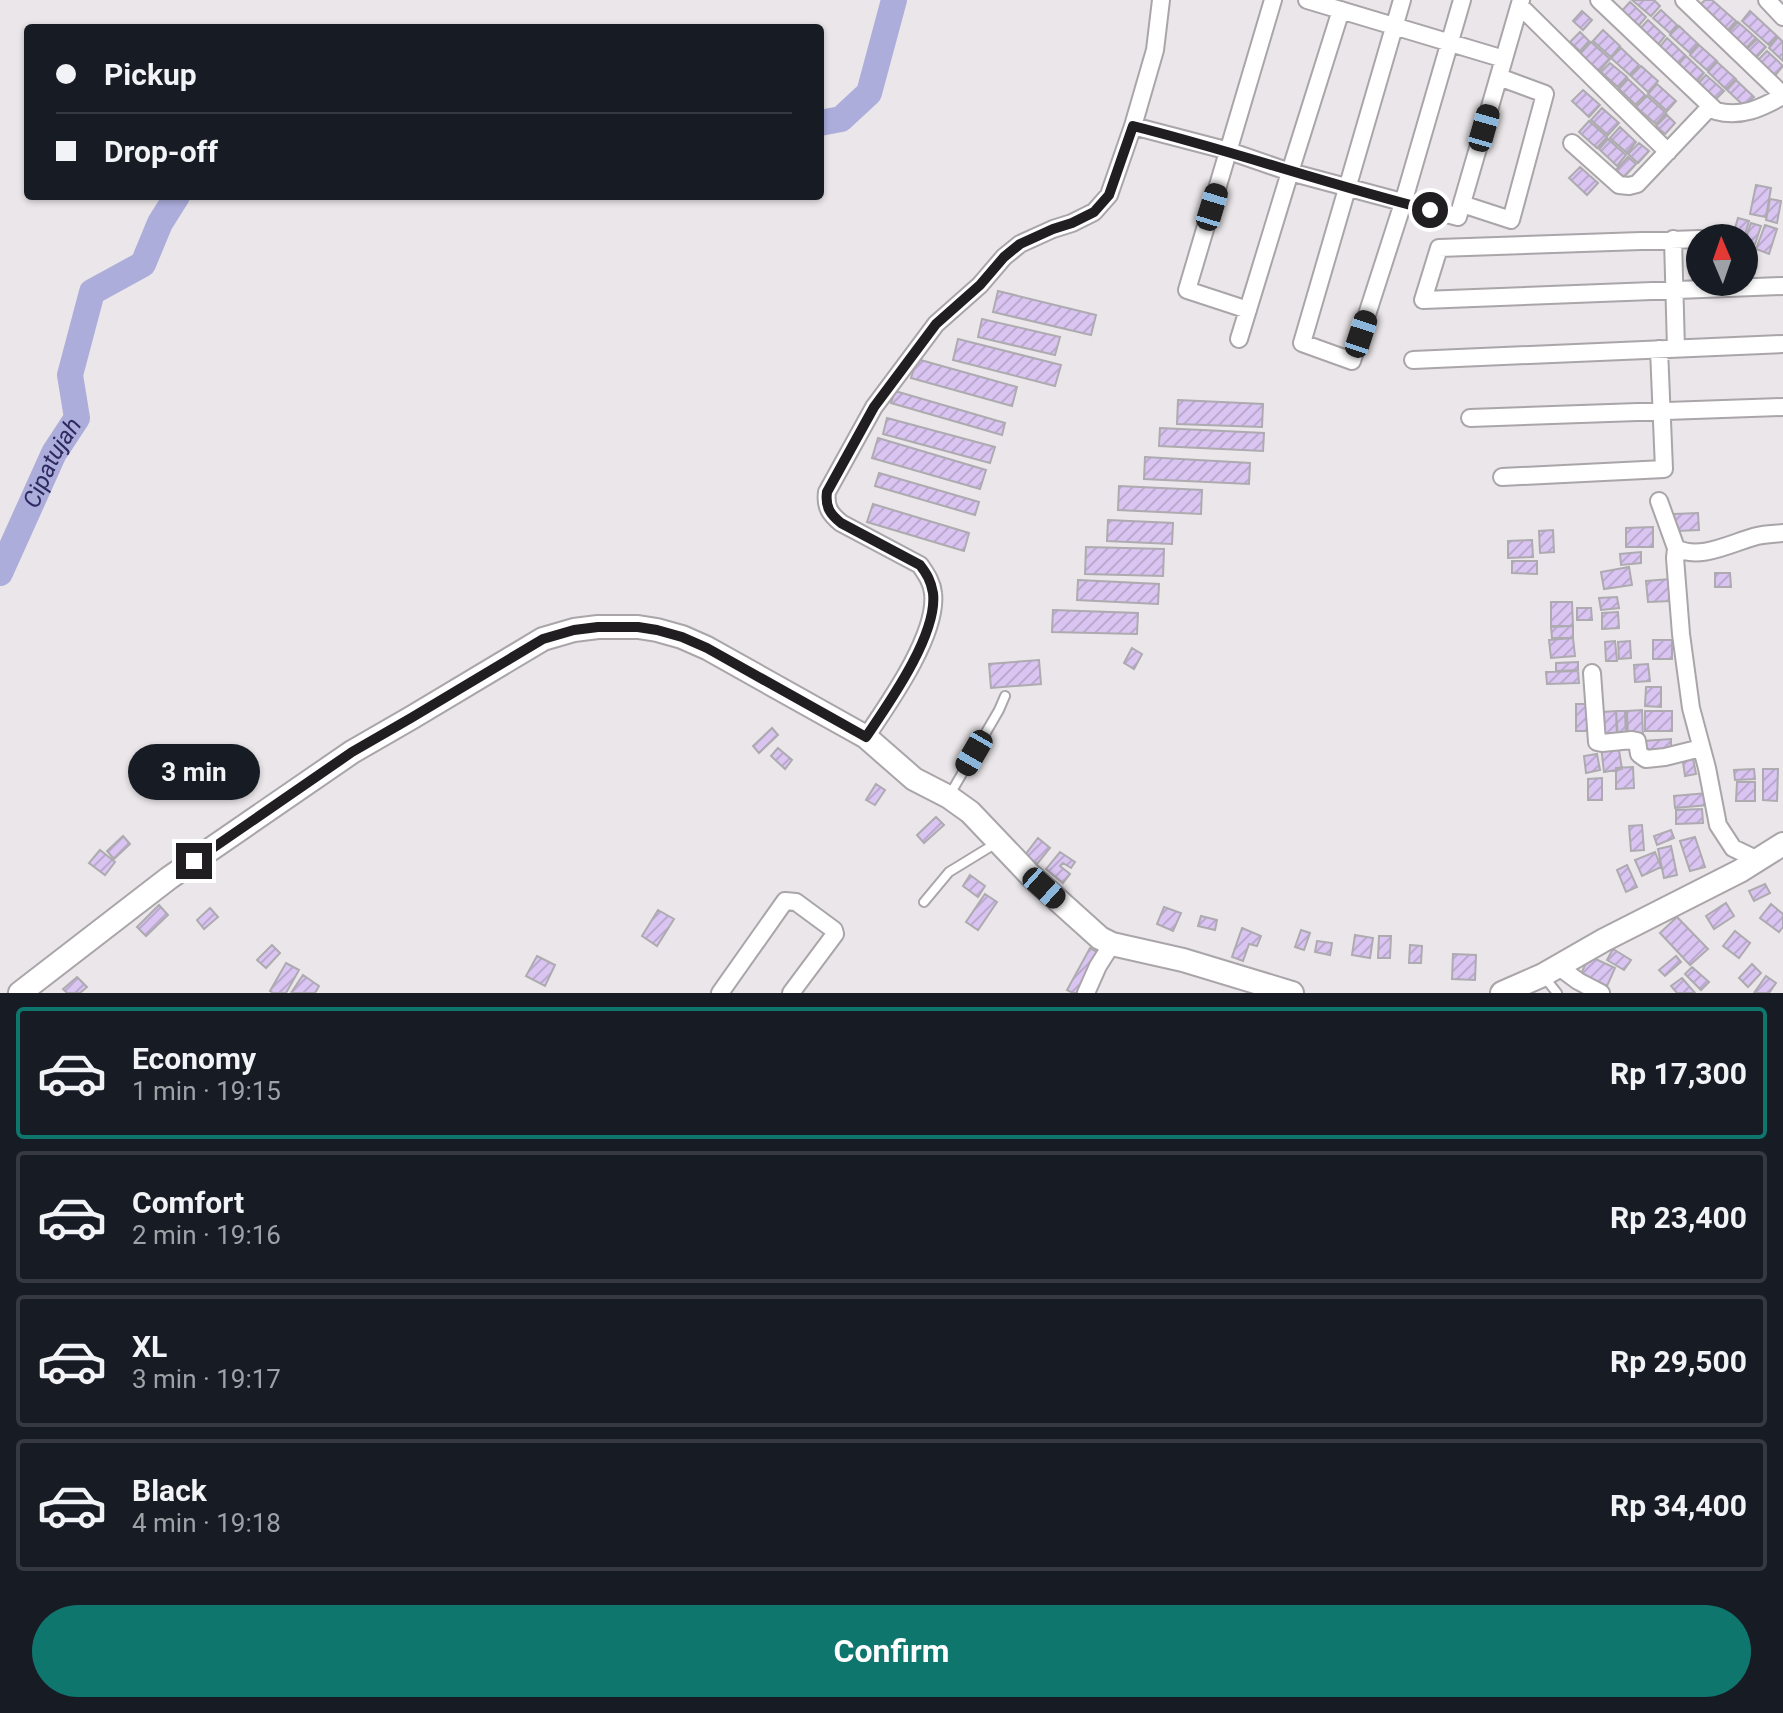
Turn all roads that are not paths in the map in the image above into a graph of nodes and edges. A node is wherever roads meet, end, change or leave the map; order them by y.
1 (1161, 0) edge
2 (1273, 0) edge
3 (1307, 0) edge
4 (1402, 0) edge
5 (1462, 0) edge
6 (1599, 0) edge
7 (1684, 0) edge
8 (1767, 0) edge
9 (1521, 3) edge
10 (1341, 10) junction
11 (1783, 17) edge
12 (1394, 26) junction
13 (1450, 42) junction
14 (1504, 59) junction
15 (1499, 77) junction
16 (1783, 96) edge
17 (1710, 107) junction
18 (1133, 126) junction
19 (1572, 143) dead end
20 (1229, 151) junction
21 (1668, 152) junction
22 (1290, 172) junction
23 (1346, 188) junction
24 (1403, 203) junction
25 (1462, 204) junction
26 (1673, 239) junction
27 (1686, 239) edge
28 (1783, 286) edge
29 (1675, 290) junction
30 (1248, 310) junction
31 (1239, 339) dead end
32 (1783, 344) edge
33 (1659, 349) junction
34 (1676, 349) junction
35 (1413, 360) dead end
36 (1783, 407) edge
37 (1662, 411) junction
38 (1470, 418) dead end
39 (1502, 477) dead end
40 (1659, 501) dead end
41 (1783, 533) edge
42 (1676, 548) junction
43 (1592, 673) dead end
44 (1005, 696) dead end
45 (866, 737) junction
46 (1701, 748) junction
47 (949, 797) junction
48 (998, 842) junction
49 (1783, 844) edge
50 (1758, 860) junction
51 (924, 902) dead end
52 (1112, 944) junction
53 (1553, 978) edge
54 (20, 993) edge
55 (720, 993) edge
56 (791, 993) edge
57 (1086, 993) edge
58 (1292, 993) edge
59 (1502, 993) edge
60 (1601, 993) edge

1 - 18 street
2 - 20 street
3 - 10 street
4 - 12 street
5 - 13 street
6 - 17 street
7 - 16 street
8 - 11 street
9 - 14 street
9 - 21 street
10 - 12 street
10 - 22 street
12 - 13 street
12 - 23 street
13 - 14 street
13 - 24 street
14 - 15 street
15 - 25 street
15 - 25 street
16 - 17 street
17 - 21 street
18 - 20 street
18 - 45 street
19 - 21 street
20 - 22 street
20 - 30 street
22 - 23 street
22 - 30 street
23 - 24 street
23 - 24 street
24 - 25 street
26 - 27 street
26 - 29 street
26 - 29 street
28 - 29 street
29 - 34 street
30 - 31 street
32 - 34 street
33 - 34 street
33 - 35 street
33 - 37 street
36 - 37 street
37 - 38 street
37 - 39 street
40 - 42 street
41 - 42 street
42 - 46 street
43 - 46 street
44 - 47 lane
45 - 47 street
45 - 54 street
46 - 50 street
47 - 48 street
48 - 51 lane
48 - 52 street
49 - 50 street
50 - 53 street
52 - 57 street
52 - 58 street
53 - 59 street
53 - 60 street
55 - 56 street

